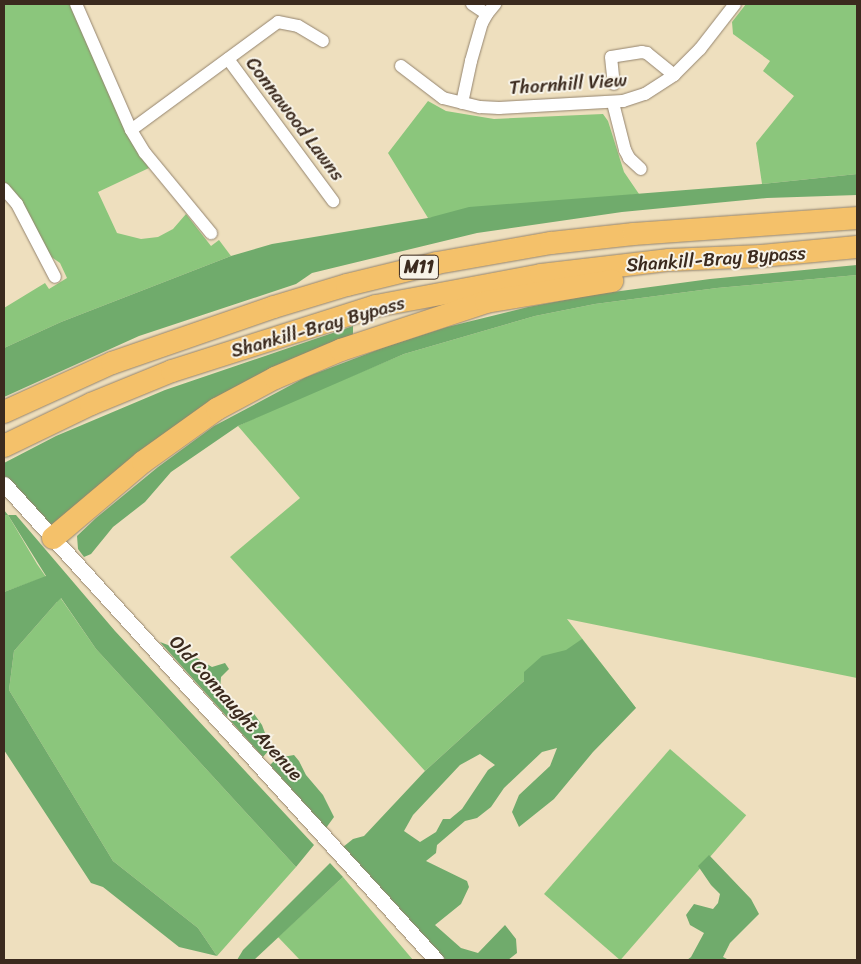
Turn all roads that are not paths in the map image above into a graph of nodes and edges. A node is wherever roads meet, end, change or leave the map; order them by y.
1 (77, 4) edge
2 (472, 4) edge
3 (735, 4) edge
4 (491, 9) edge
5 (322, 41) dead end
6 (228, 59) junction
7 (401, 66) dead end
8 (674, 75) junction
9 (614, 84) dead end
10 (462, 103) junction
11 (613, 103) junction
12 (131, 130) junction
13 (641, 169) dead end
14 (4, 189) edge
15 (333, 201) dead end
16 (857, 218) edge
17 (211, 233) dead end
18 (857, 247) edge
19 (761, 256) junction
20 (55, 277) dead end
21 (4, 412) edge
22 (4, 446) edge
23 (4, 484) edge
24 (53, 538) junction
25 (436, 960) edge

1 - 12 street
2 - 4 street
3 - 8 street
4 - 10 street
5 - 6 street, Connawood Lawns
6 - 12 street, Connawood Lawns
6 - 15 street, Connawood Lawns
7 - 10 street, Thornhill View
8 - 9 street, Thornhill View
8 - 11 street, Thornhill View
10 - 11 street, Thornhill View
11 - 13 street
12 - 17 street
14 - 20 street
16 - 21 highway, Shankill-Bray Bypass / M11
18 - 19 highway, Shankill-Bray Bypass / M11
19 - 22 highway, Shankill-Bray Bypass / M11
19 - 24 highway
23 - 24 street, Old Connaught Avenue
24 - 25 street, Old Connaught Avenue

